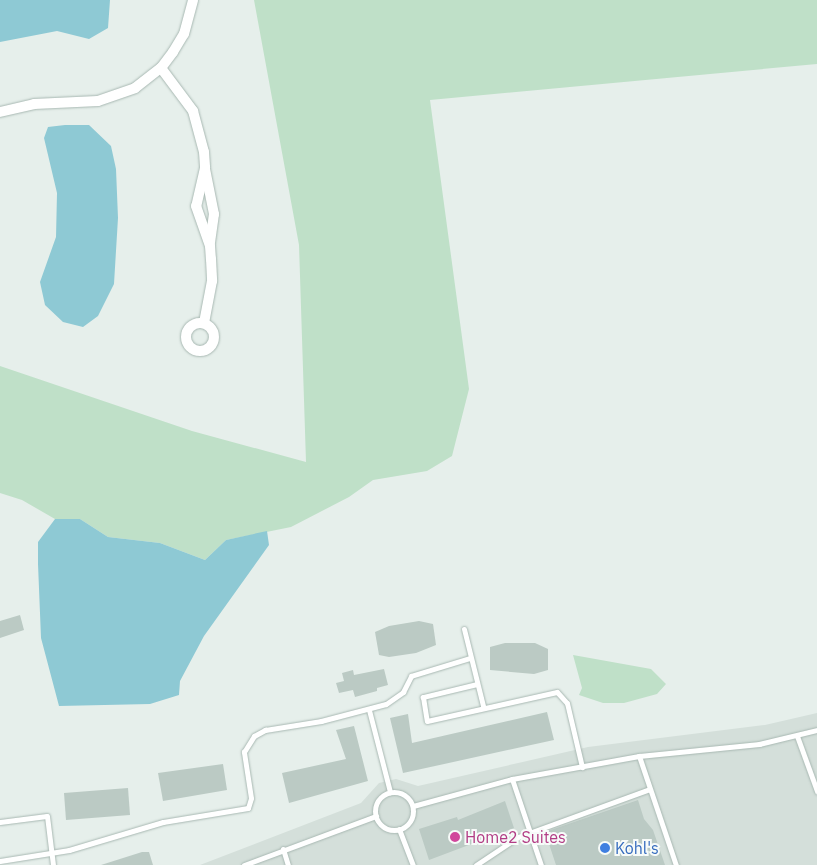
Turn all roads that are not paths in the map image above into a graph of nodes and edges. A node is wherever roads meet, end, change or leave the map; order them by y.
1 (193, 0) edge
2 (161, 68) junction
3 (0, 112) edge
4 (205, 168) junction
5 (210, 246) junction
6 (204, 323) dead end
7 (464, 629) dead end
8 (470, 658) junction
9 (477, 684) junction
10 (483, 706) junction
11 (368, 710) junction
12 (817, 730) edge
13 (797, 736) junction
14 (639, 756) junction
15 (582, 767) junction
16 (512, 779) junction
17 (650, 788) junction
18 (817, 791) edge
19 (390, 792) junction
20 (413, 806) junction
21 (376, 816) junction
22 (0, 822) edge
23 (400, 829) junction
24 (530, 831) junction
25 (283, 849) junction
26 (52, 853) junction
27 (0, 861) edge
28 (12, 862) edge
29 (53, 865) edge
30 (244, 865) edge
31 (288, 865) edge
32 (413, 865) edge
33 (476, 865) edge
34 (541, 865) edge
35 (676, 865) edge

1 - 2 street
2 - 3 street
2 - 4 street
4 - 5 street
4 - 5 street
5 - 6 street
7 - 8 lane
8 - 9 lane
8 - 11 lane
9 - 10 lane
9 - 10 lane
10 - 15 lane
11 - 19 lane
11 - 26 lane
12 - 13 lane
13 - 14 lane
13 - 18 lane
14 - 15 lane
14 - 17 lane
15 - 16 lane
16 - 20 lane
16 - 24 lane
17 - 24 lane
17 - 35 lane
19 - 20 lane
19 - 21 lane
20 - 23 lane
21 - 23 lane
21 - 25 lane
22 - 26 lane
23 - 32 lane
24 - 33 lane
24 - 34 lane
25 - 30 lane
25 - 31 lane
26 - 28 lane
26 - 29 lane
27 - 28 lane

